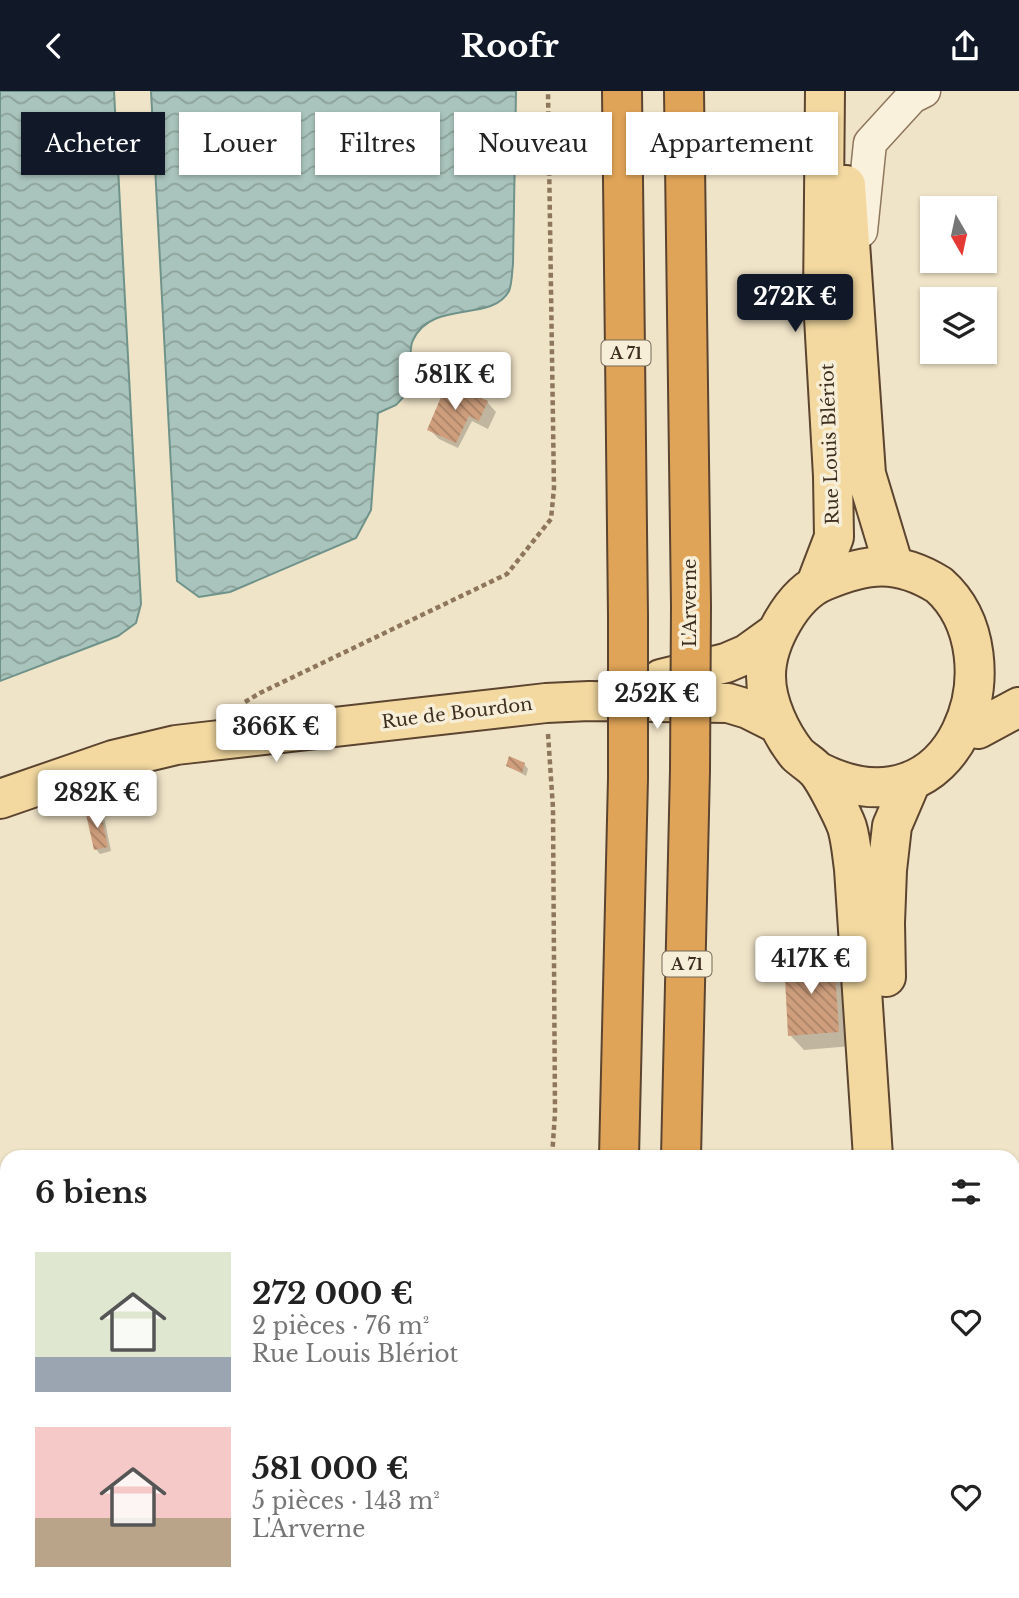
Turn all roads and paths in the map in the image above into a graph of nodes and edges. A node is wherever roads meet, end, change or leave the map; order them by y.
1 (548, 91) edge
2 (622, 91) edge
3 (684, 91) edge
4 (825, 91) edge
5 (838, 91) edge
6 (924, 91) edge
7 (855, 295) junction
8 (894, 566) junction
9 (816, 584) junction
10 (776, 633) junction
11 (546, 703) junction
12 (239, 706) dead end
13 (1019, 707) edge
14 (776, 723) junction
15 (978, 729) junction
16 (817, 771) junction
17 (911, 784) junction
18 (0, 799) edge
19 (552, 1150) edge
20 (619, 1150) edge
21 (681, 1150) edge
22 (873, 1150) edge
23 (898, 1150) edge

1 - 12 path
2 - 20 highway, A 71, bridge
3 - 21 highway, L'Arverne / A 71, bridge
4 - 9 main road, Rue Louis Blériot
5 - 7 main road, Rue Louis Blériot
6 - 7 lane
7 - 8 main road, Rue Louis Blériot
8 - 9 main road
8 - 15 main road
9 - 10 main road
10 - 11 main road, Rue de Bourdon
10 - 14 main road
11 - 14 main road, Rue de Bourdon
11 - 18 main road, Rue de Bourdon
11 - 19 path
13 - 15 main road
14 - 16 main road
15 - 17 main road
16 - 17 main road
16 - 22 main road
17 - 23 main road

